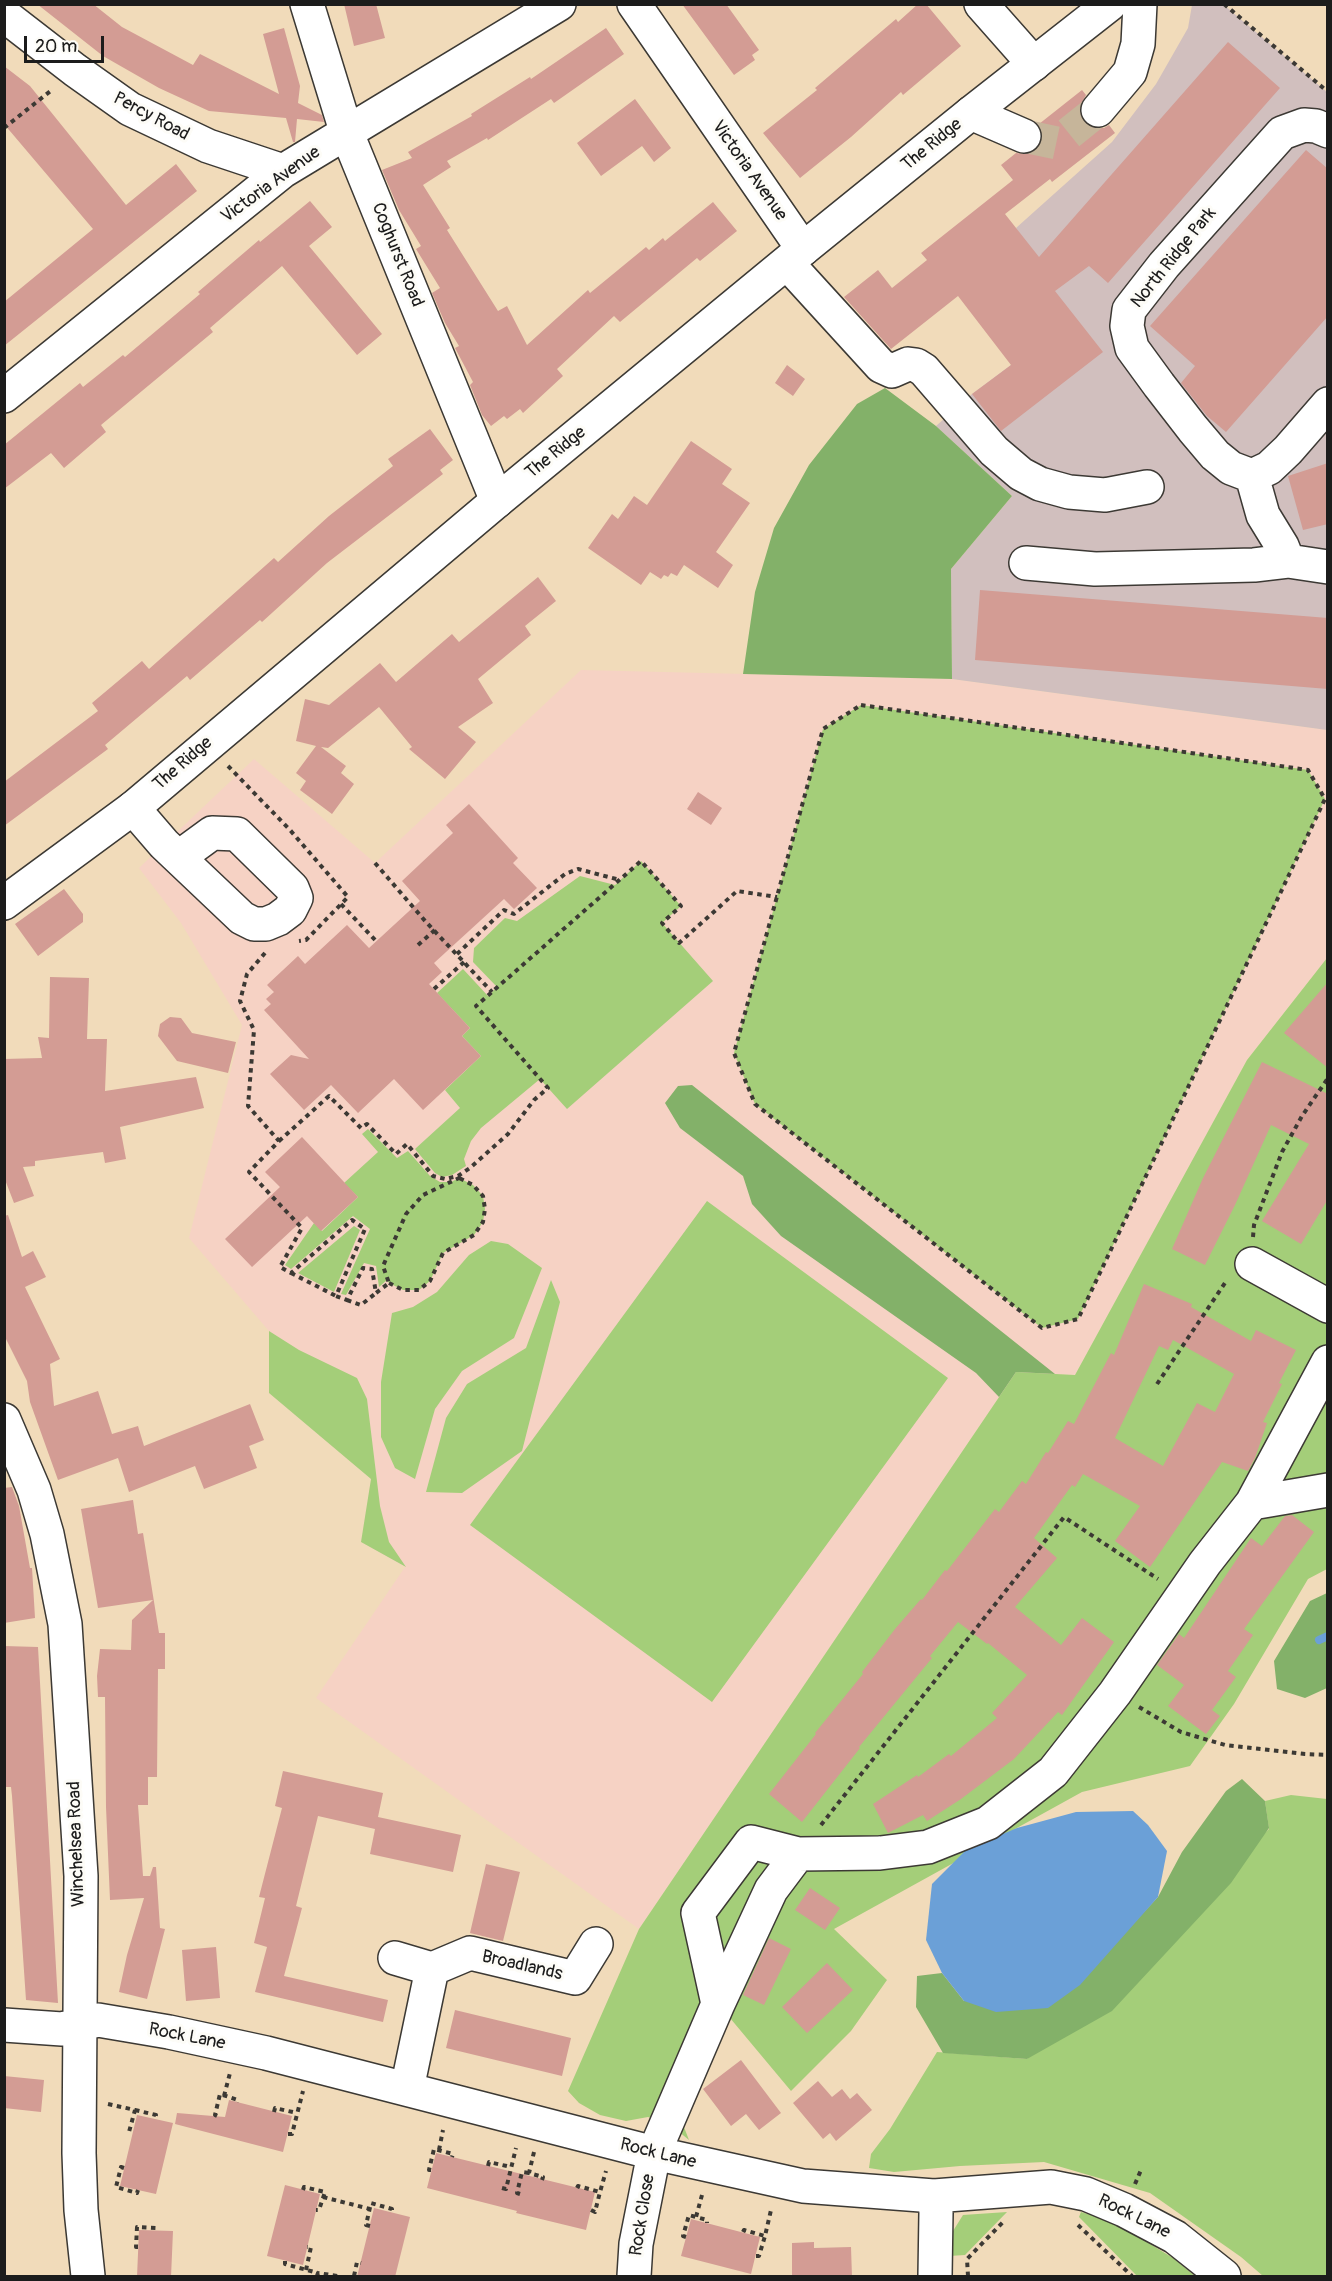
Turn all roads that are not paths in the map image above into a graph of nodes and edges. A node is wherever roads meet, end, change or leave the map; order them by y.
1 (307, 4) edge
2 (559, 4) edge
3 (634, 4) edge
4 (981, 4) edge
5 (1110, 4) edge
6 (1140, 4) edge
7 (4, 15) edge
8 (1034, 64) junction
9 (1098, 110) tunnel mouth
10 (971, 113) junction
11 (346, 131) junction
12 (1328, 131) edge
13 (1024, 136) tunnel mouth
14 (283, 171) junction
15 (795, 256) junction
16 (4, 396) edge
17 (1328, 404) edge
18 (1252, 476) junction
19 (1147, 487) dead end
20 (498, 501) junction
21 (1288, 561) junction
22 (1026, 562) dead end
23 (1328, 567) edge
24 (134, 807) junction
25 (177, 855) dead end
26 (4, 903) edge
27 (1252, 1264) dead end
28 (1328, 1306) edge
29 (1328, 1362) edge
30 (4, 1420) edge
31 (1328, 1490) edge
32 (1252, 1503) junction
33 (798, 1854) junction
34 (596, 1944) dead end
35 (395, 1958) dead end
36 (432, 1969) junction
37 (718, 2004) junction
38 (4, 2025) edge
39 (81, 2026) junction
40 (407, 2089) junction
41 (654, 2153) junction
42 (934, 2196) junction
43 (88, 2277) edge
44 (634, 2277) edge
45 (935, 2277) edge
46 (1224, 2277) edge

1 - 11 street, Coghurst Road
2 - 11 street, Victoria Avenue
3 - 15 street, Victoria Avenue
4 - 8 street
5 - 8 street, The Ridge
6 - 9 street
7 - 14 street, Percy Road
8 - 10 street, The Ridge
10 - 13 street
10 - 15 street, The Ridge
11 - 14 street, Victoria Avenue
11 - 20 street, Coghurst Road
12 - 18 street, North Ridge Park
14 - 16 street, Victoria Avenue
15 - 19 street, Victoria Avenue
15 - 20 street, The Ridge
17 - 18 street
18 - 21 street
20 - 24 street, The Ridge
21 - 22 street
21 - 23 street
24 - 25 street
24 - 26 street, The Ridge
27 - 28 street
29 - 32 street
30 - 39 street, Winchelsea Road
31 - 32 street
32 - 33 street
33 - 37 street, Rock Close
33 - 37 street
34 - 36 street, Broadlands
35 - 36 street
36 - 40 street
37 - 41 street, Rock Close
38 - 39 street, Rock Lane
39 - 40 street, Rock Lane
39 - 43 street, Winchelsea Road
40 - 41 street, Rock Lane
41 - 42 street, Rock Lane
41 - 44 street, Rock Close
42 - 45 street
42 - 46 street, Rock Lane

